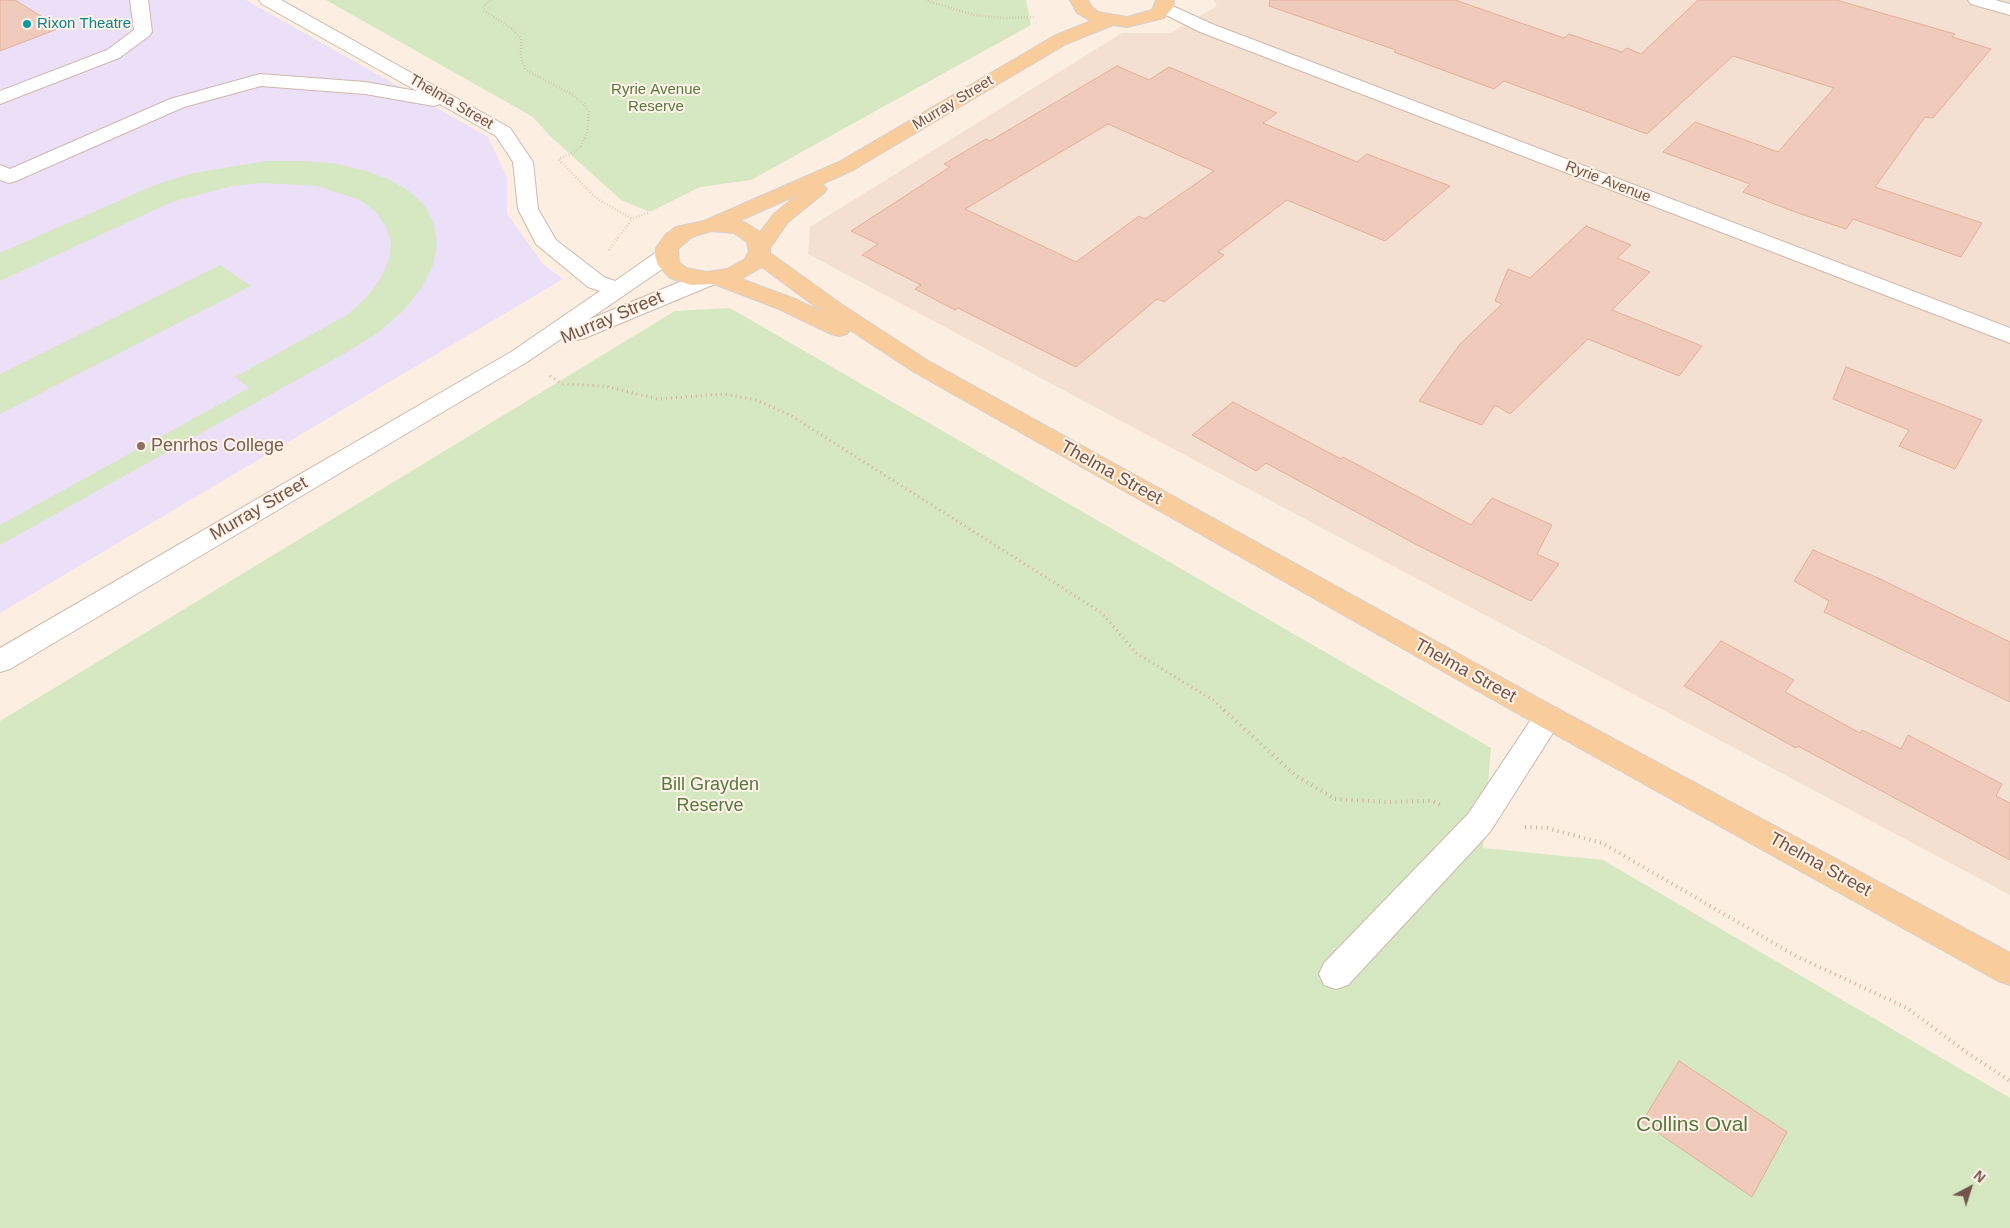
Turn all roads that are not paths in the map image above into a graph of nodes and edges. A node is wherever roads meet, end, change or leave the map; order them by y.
1 (139, 0) edge
2 (268, 0) edge
3 (1976, 0) edge
4 (1164, 3) edge
5 (1081, 5) edge
6 (2010, 10) edge
7 (1144, 19) junction
8 (1109, 20) junction
9 (1206, 28) junction
10 (1060, 40) junction
11 (0, 98) edge
12 (454, 103) junction
13 (846, 166) junction
14 (0, 171) edge
15 (711, 225) junction
16 (760, 251) junction
17 (666, 256) junction
18 (713, 279) junction
19 (619, 290) junction
20 (2010, 336) edge
21 (518, 357) junction
22 (922, 367) junction
23 (0, 661) edge
24 (1548, 717) junction
25 (2010, 970) edge
26 (1336, 974) dead end

1 - 11 street
2 - 12 street, Thelma Street
3 - 6 street
4 - 7 main road
4 - 9 street, Ryrie Avenue
5 - 8 main road
5 - 10 main road, Murray Street
7 - 8 main road
7 - 9 street, Ryrie Avenue
8 - 10 main road, Murray Street
9 - 20 street, Ryrie Avenue
10 - 13 main road, Murray Street
12 - 14 street
12 - 19 street, Thelma Street
13 - 15 main road, Murray Street
13 - 16 main road, Murray Street
15 - 16 main road
15 - 17 main road
16 - 18 main road
16 - 22 main road, Thelma Street
17 - 18 main road
17 - 19 street, Murray Street
18 - 21 street, Murray Street
18 - 22 main road, Thelma Street
19 - 21 street, Murray Street
21 - 23 street, Murray Street
22 - 24 main road, Thelma Street
24 - 25 main road, Thelma Street
24 - 26 street

